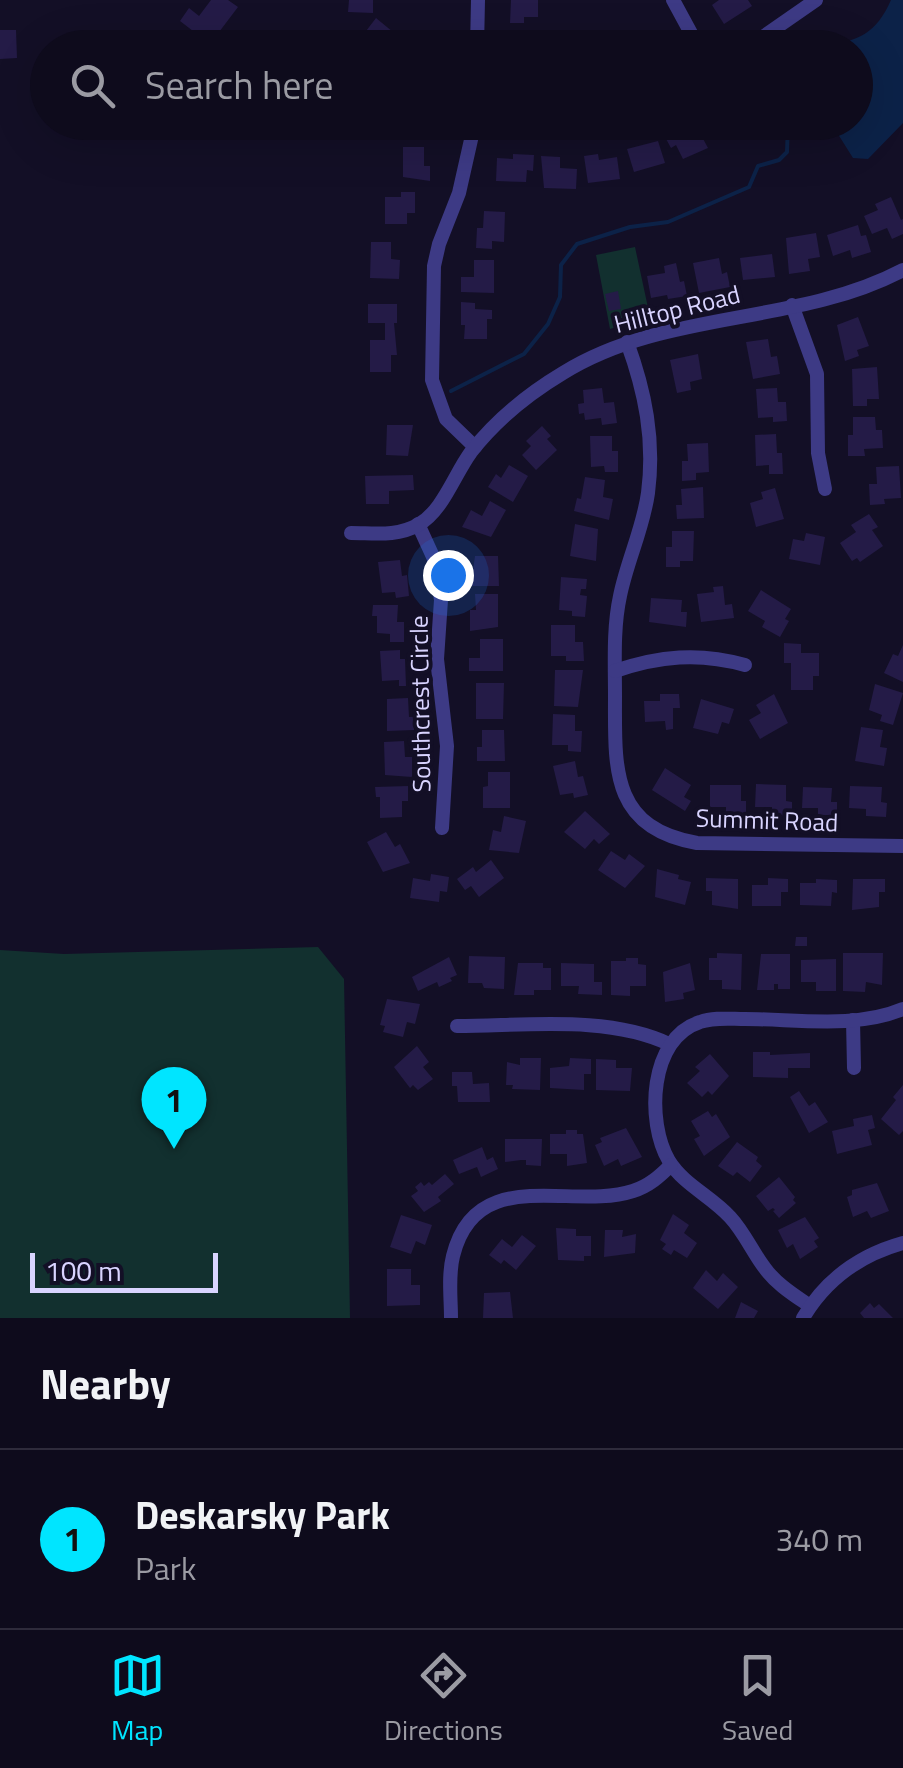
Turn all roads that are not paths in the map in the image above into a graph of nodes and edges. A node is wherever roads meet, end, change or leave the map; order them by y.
1 (478, 0) edge
2 (674, 0) edge
3 (816, 0) edge
4 (478, 30) edge
5 (690, 30) edge
6 (773, 30) edge
7 (472, 140) edge
8 (903, 270) edge
9 (792, 305) junction
10 (627, 342) junction
11 (475, 447) junction
12 (825, 489) dead end
13 (418, 524) junction
14 (351, 533) dead end
15 (744, 665) dead end
16 (615, 671) junction
17 (442, 828) dead end
18 (903, 846) edge
19 (903, 1009) edge
20 (853, 1020) junction
21 (458, 1026) dead end
22 (669, 1044) junction
23 (854, 1068) dead end
24 (672, 1165) junction
25 (903, 1243) edge
26 (807, 1312) edge
27 (452, 1318) edge

1 - 4 street
2 - 5 street
3 - 6 street
7 - 11 street
8 - 9 street, Hilltop Road
9 - 10 street, Hilltop Road
9 - 12 street
10 - 11 street, Hilltop Road
10 - 16 street
11 - 13 street, Hilltop Road
13 - 14 street
13 - 17 street, Southcrest Circle
15 - 16 street
16 - 18 street, Summit Road
19 - 20 street
20 - 22 street
20 - 23 street
21 - 22 street
22 - 24 street
24 - 26 street
24 - 27 street
25 - 26 street

